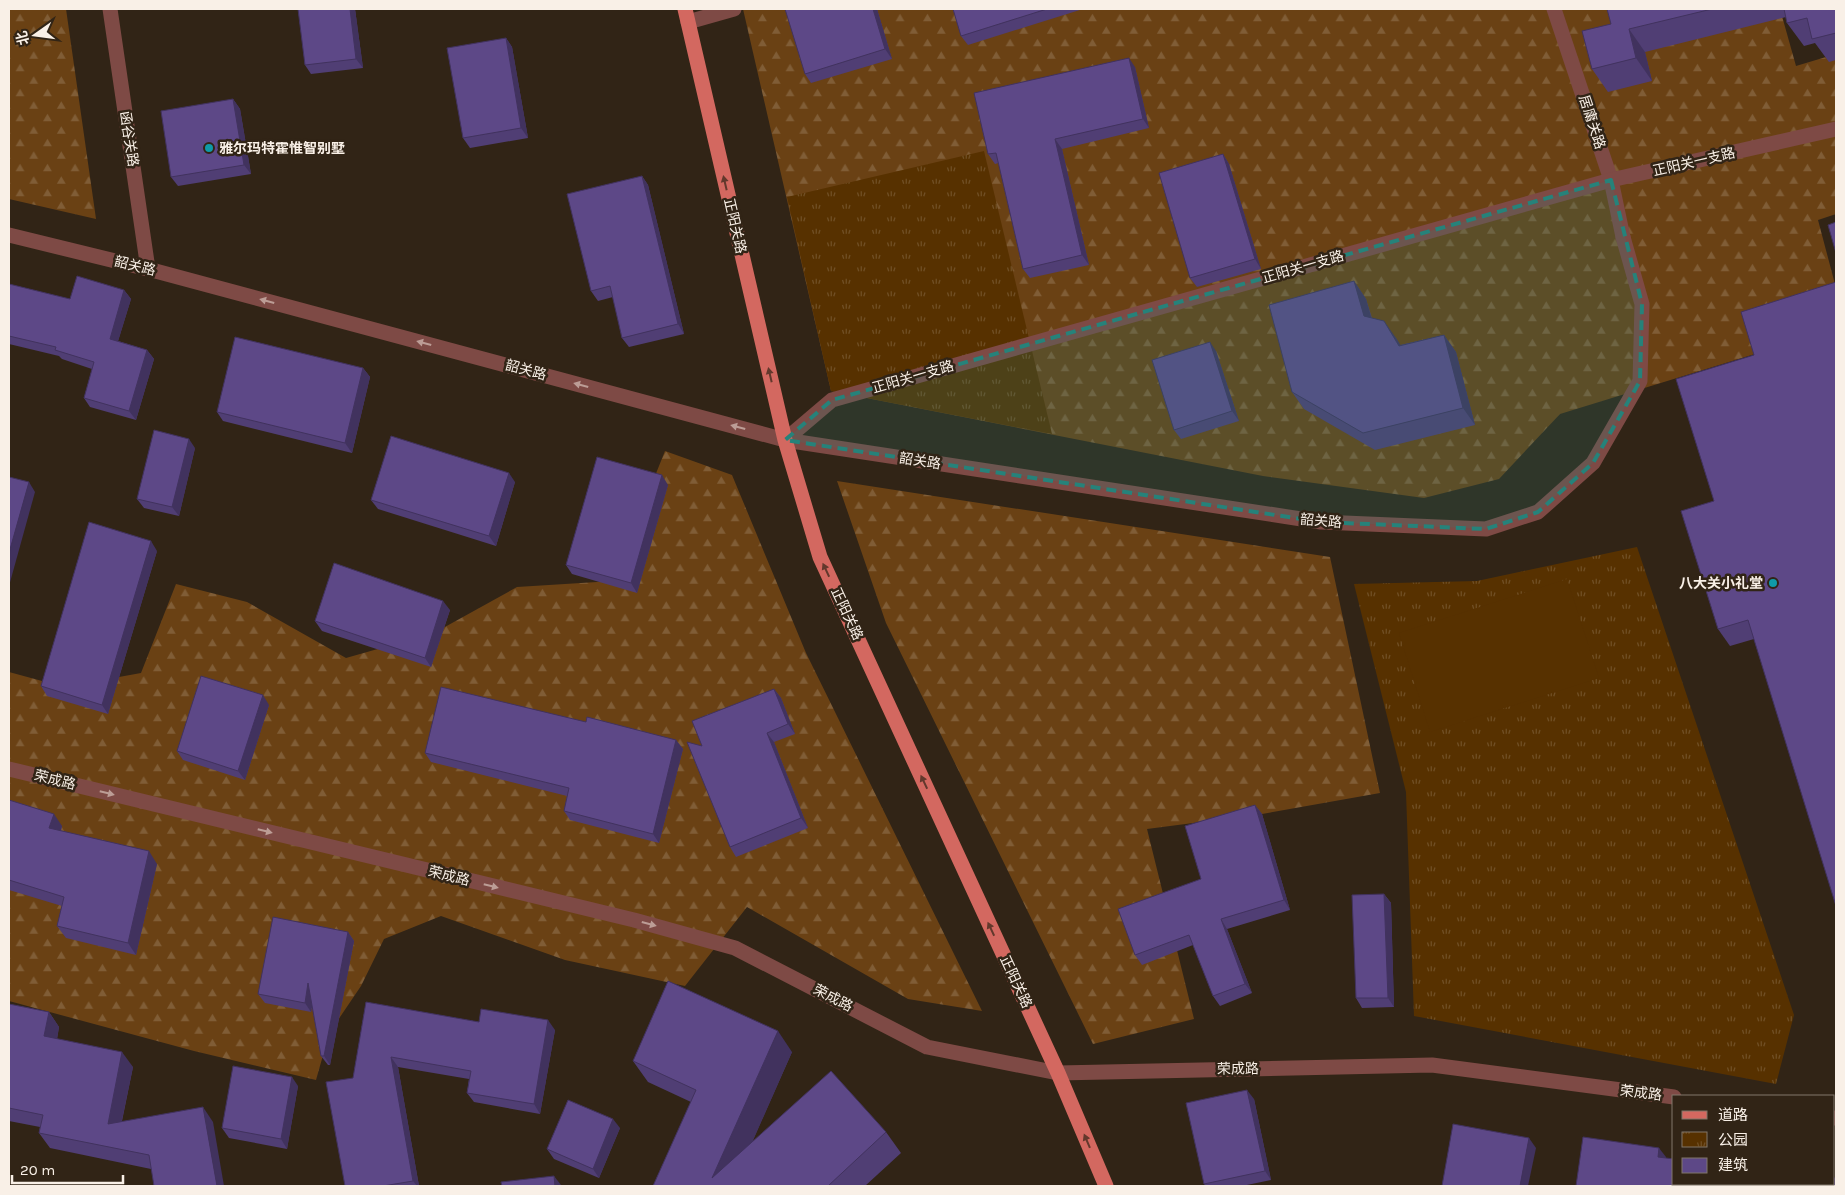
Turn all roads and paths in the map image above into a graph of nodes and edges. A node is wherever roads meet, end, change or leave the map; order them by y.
1 (110, 9) edge
2 (734, 9) edge
3 (1554, 9) edge
4 (687, 16) edge
5 (1836, 129) edge
6 (1611, 180) junction
7 (9, 235) edge
8 (1623, 237) joint
9 (148, 269) junction
10 (785, 440) junction
11 (9, 769) edge
12 (1058, 1073) junction
13 (1672, 1097) edge
14 (1106, 1186) edge

1 - 9 street, 函谷关路
2 - 4 street
3 - 6 street, 居庸关路
10 -> 4 main road, 正阳关路
5 - 6 street, 正阳关一支路
6 - 8 street, 居庸关路
6 - 10 street, 正阳关一支路
7 - 9 street, 韶关路
8 - 10 street, 韶关路
10 -> 9 street, 韶关路
12 -> 10 main road, 正阳关路
11 -> 12 street, 荣成路
12 - 13 street, 荣成路
14 -> 12 main road, 正阳关路

